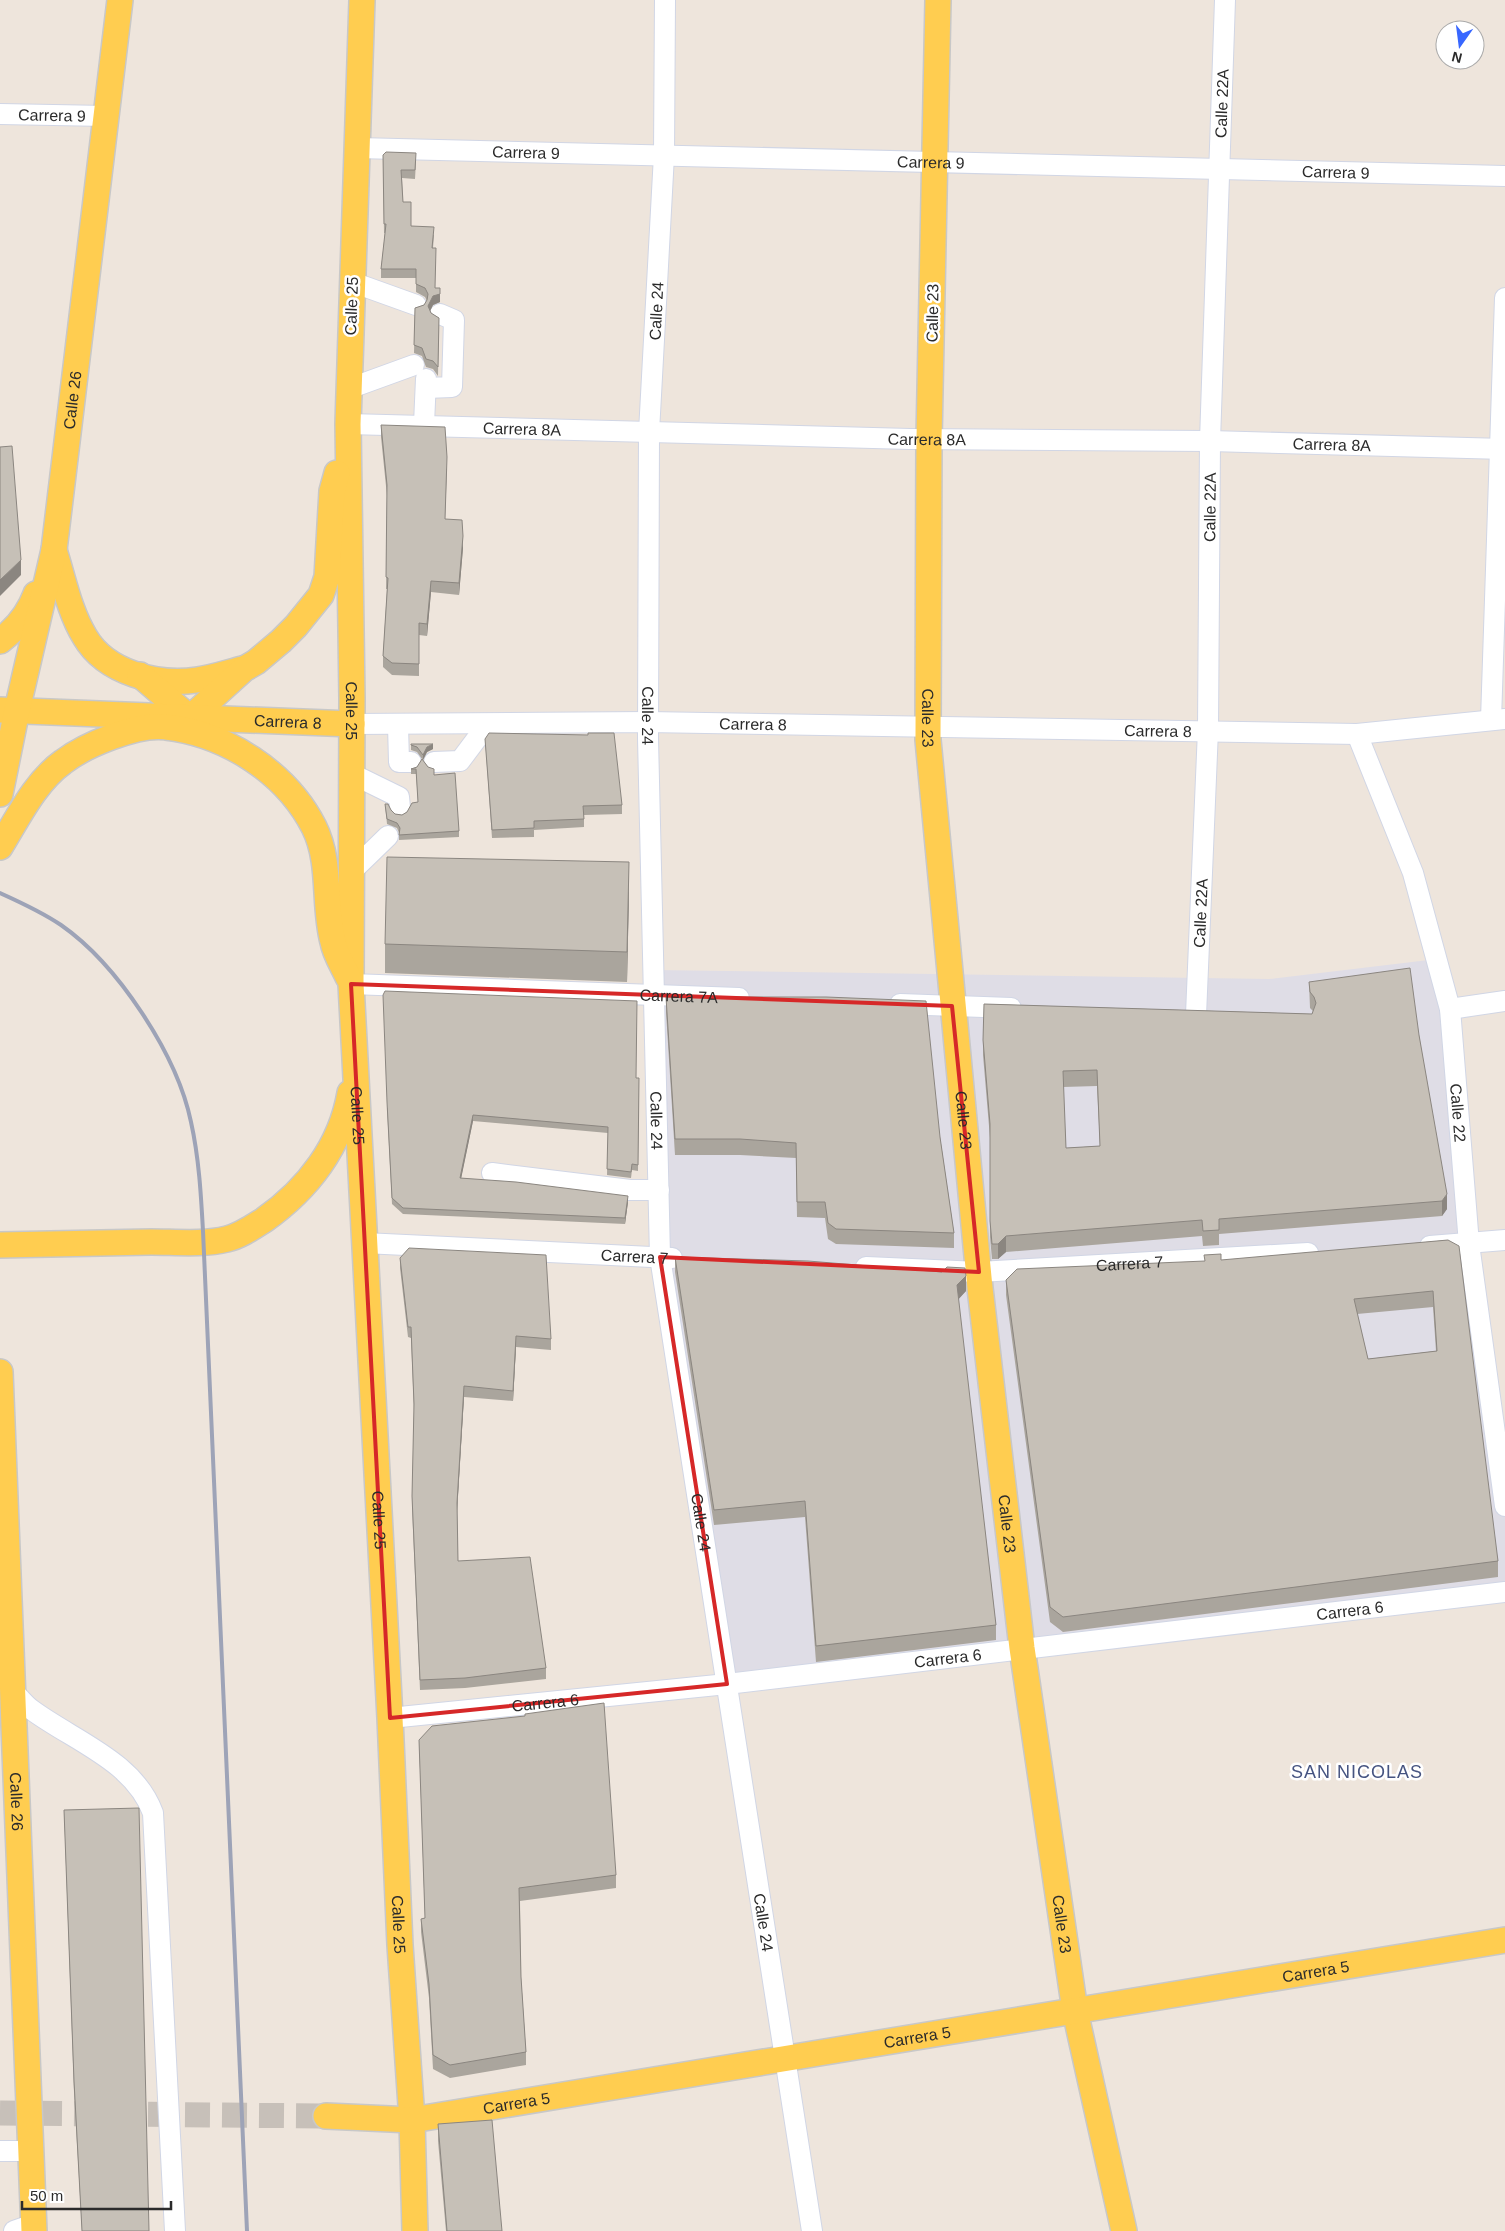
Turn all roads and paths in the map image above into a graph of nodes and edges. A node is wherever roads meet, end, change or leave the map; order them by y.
1 (120, 0) edge
2 (362, 0) edge
3 (665, 0) edge
4 (938, 0) edge
5 (1225, 0) edge
6 (0, 114) edge
7 (106, 116) junction
8 (357, 148) junction
9 (664, 155) junction
10 (935, 162) junction
11 (1219, 169) junction
12 (1505, 176) edge
13 (352, 282) junction
14 (1505, 298) edge
15 (416, 305) dead end
16 (440, 314) dead end
17 (422, 378) junction
18 (348, 389) junction
19 (348, 424) junction
20 (424, 424) junction
21 (649, 432) junction
22 (929, 439) junction
23 (1210, 441) junction
24 (1502, 449) edge
25 (54, 550) junction
26 (0, 641) edge
27 (244, 668) junction
28 (140, 675) junction
29 (8, 710) edge
30 (190, 718) junction
31 (1498, 719) edge
32 (648, 722) junction
33 (352, 724) junction
34 (485, 724) junction
35 (398, 725) junction
36 (927, 728) junction
37 (1208, 730) junction
38 (1357, 734) junction
39 (434, 762) dead end
40 (350, 773) junction
41 (0, 794) edge
42 (388, 836) dead end
43 (0, 847) edge
44 (353, 870) junction
45 (351, 984) junction
46 (654, 995) junction
47 (753, 999) edge
48 (1505, 1001) edge
49 (882, 1004) edge
50 (952, 1006) junction
51 (1450, 1008) junction
52 (1031, 1009) edge
53 (1196, 1015) edge
54 (356, 1061) junction
55 (492, 1173) dead end
56 (659, 1190) junction
57 (1505, 1240) edge
58 (364, 1243) junction
59 (1469, 1244) junction
60 (0, 1245) edge
61 (1410, 1247) edge
62 (1332, 1252) edge
63 (660, 1257) junction
64 (690, 1259) edge
65 (849, 1266) edge
66 (979, 1272) junction
67 (0, 1372) edge
68 (1505, 1506) edge
69 (1505, 1592) edge
70 (5, 1609) edge
71 (6, 1646) edge
72 (1022, 1648) junction
73 (727, 1684) junction
74 (13, 1691) junction
75 (390, 1718) junction
76 (8, 1786) edge
77 (1505, 1940) edge
78 (1075, 2011) junction
79 (786, 2059) junction
80 (326, 2116) tunnel mouth
81 (412, 2120) junction
82 (0, 2151) edge
83 (32, 2151) junction
84 (27, 2229) edge
85 (175, 2231) edge
86 (415, 2231) edge
87 (812, 2231) edge
88 (1124, 2231) edge

1 - 7 main road, Calle 26
2 - 8 main road, Calle 25
3 - 9 street, Calle 24
4 - 10 main road, Calle 23
5 - 11 street, Calle 22A
6 - 7 street, Carrera 9
7 - 25 main road, Calle 26
8 - 9 street, Carrera 9
8 - 13 main road, Calle 25
9 - 10 street, Carrera 9
9 - 21 street, Calle 24
10 - 11 street, Carrera 9
10 - 22 main road, Calle 23
11 - 12 street, Carrera 9
11 - 23 street, Calle 22A
13 - 15 street
13 - 18 main road, Calle 25
14 - 24 street
16 - 17 street
17 - 18 street
17 - 20 street
18 - 19 main road, Calle 25
19 - 20 street, Carrera 8A
19 - 27 main road
19 - 33 main road, Calle 25
20 - 21 street, Carrera 8A
21 - 22 street, Carrera 8A
21 - 32 street, Calle 24
22 - 23 street, Carrera 8A
22 - 36 main road, Calle 23
23 - 24 street, Carrera 8A
23 - 37 street, Calle 22A
24 - 31 street
25 - 26 main road
25 - 28 main road
25 - 29 main road, Calle 26
27 - 28 main road
27 - 30 main road
28 - 30 main road
29 - 30 main road, Carrera 8
29 - 41 main road, Calle 26
30 - 33 main road, Carrera 8
31 - 38 street, Carrera 8
32 - 34 street, Carrera 8
32 - 36 street, Carrera 8
32 - 46 street, Calle 24
33 - 35 street, Carrera 8
33 - 40 main road, Calle 25
34 - 35 street, Carrera 8
34 - 39 street
35 - 40 street
36 - 37 street, Carrera 8
36 - 50 main road, Calle 23
37 - 38 street, Carrera 8
37 - 53 street, Calle 22A
38 - 51 street, Calle 22
40 - 44 main road, Calle 25
42 - 44 street
43 - 45 main road
44 - 45 main road, Calle 25
45 - 46 street, Carrera 7A
45 - 54 main road, Calle 25
46 - 47 street, Carrera 7A
46 - 56 street, Calle 24
48 - 51 street
49 - 50 street
50 - 52 street
50 - 66 main road, Calle 23
51 - 59 street, Calle 22
54 - 58 main road, Calle 25
54 - 60 main road
55 - 56 street
56 - 63 street, Calle 24
57 - 59 street
58 - 63 street, Carrera 7
58 - 75 main road, Calle 25
59 - 61 street
59 - 68 street, Calle 22
62 - 66 street, Carrera 7
63 - 64 street, Carrera 7
63 - 73 street, Calle 24
65 - 66 street, Carrera 7
66 - 72 main road, Calle 23
67 - 70 main road, Calle 26
69 - 72 street, Carrera 6
70 - 71 main road, Calle 26
71 - 74 main road, Calle 26
72 - 73 street, Carrera 6
72 - 78 main road, Calle 23
73 - 75 street, Carrera 6
73 - 79 street, Calle 24
74 - 76 main road, Calle 26
74 - 85 street
75 - 81 main road, Calle 25
76 - 83 main road, Calle 26
77 - 78 main road, Carrera 5
78 - 79 main road, Carrera 5
78 - 88 main road, Calle 23
79 - 81 main road, Carrera 5
79 - 87 street, Calle 24
80 - 81 main road, Carrera 5
81 - 86 main road, Calle 25
82 - 83 street
83 - 84 main road, Calle 26

